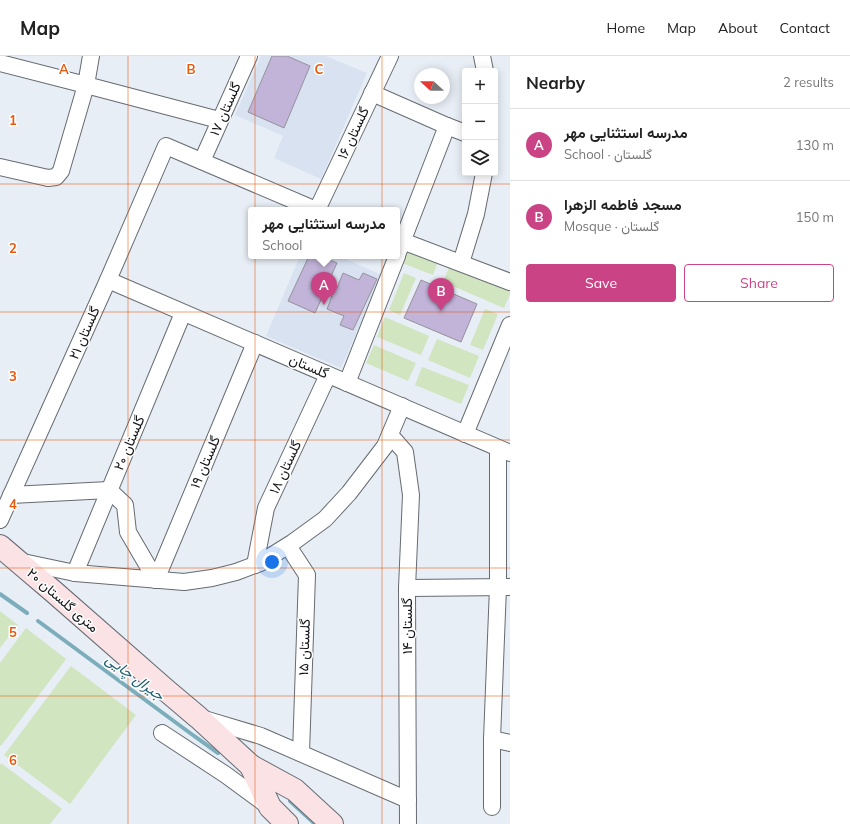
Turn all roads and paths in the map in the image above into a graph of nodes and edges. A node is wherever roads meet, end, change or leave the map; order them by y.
1 (91, 56) edge
2 (249, 56) edge
3 (390, 56) edge
4 (482, 56) edge
5 (0, 63) edge
6 (484, 68) edge
7 (86, 86) junction
8 (372, 93) junction
9 (219, 120) junction
10 (447, 126) junction
11 (462, 132) edge
12 (202, 161) junction
13 (0, 167) edge
14 (483, 176) edge
15 (309, 207) edge
16 (317, 207) edge
17 (400, 243) edge
18 (400, 248) edge
19 (394, 259) edge
20 (460, 263) junction
21 (108, 280) junction
22 (510, 282) edge
23 (184, 313) junction
24 (510, 325) edge
25 (255, 343) junction
26 (328, 375) junction
27 (347, 383) junction
28 (402, 406) junction
29 (466, 434) junction
30 (390, 435) junction
31 (504, 450) edge
32 (110, 490) junction
33 (12, 495) junction
34 (0, 520) edge
35 (0, 546) edge
36 (288, 546) junction
37 (17, 560) junction
38 (255, 564) junction
39 (75, 573) junction
40 (156, 580) junction
41 (504, 587) edge
42 (407, 588) junction
43 (199, 718) junction
44 (162, 733) dead end
45 (492, 739) junction
46 (510, 744) edge
47 (301, 753) junction
48 (251, 766) junction
49 (408, 800) junction
50 (270, 807) junction
51 (492, 807) dead end
52 (287, 824) edge
53 (332, 824) edge
54 (408, 824) edge

1 - 7 street
2 - 9 street, گلستان ۱۷
3 - 8 street, گلستان ۱۶
4 - 6 street
5 - 7 street
7 - 9 street
7 - 13 street
8 - 10 street
8 - 16 street, گلستان ۱۶
9 - 12 street, گلستان ۱۷
10 - 11 street
10 - 17 street
12 - 15 street
12 - 21 street, گلستان ۲۱
14 - 20 street
18 - 20 street
19 - 27 street
20 - 22 street
21 - 23 street, گلستان
21 - 33 street, گلستان ۲۱
23 - 25 street, گلستان
23 - 32 street, گلستان ۲۰
24 - 29 street
25 - 26 street, گلستان
25 - 40 street, گلستان ۱۹
26 - 27 street, گلستان
26 - 38 street, گلستان ۱۸
27 - 28 street, گلستان
28 - 29 street, گلستان
28 - 30 street
29 - 31 street, گلستان
30 - 36 street
30 - 42 street, گلستان ۱۴
31 - 41 street
32 - 33 street
32 - 39 street, گلستان ۲۰
32 - 40 street
33 - 34 street, گلستان ۲۱
35 - 37 street, ۲۰ متری گلستان
36 - 38 street
36 - 47 street, گلستان ۱۵
37 - 39 street
37 - 43 street, ۲۰ متری گلستان
38 - 40 street
39 - 40 street
41 - 42 street
41 - 45 street
42 - 49 street, گلستان ۱۴
43 - 47 street
43 - 48 street, ۲۰ متری گلستان
44 - 50 street
45 - 46 street
45 - 51 street
47 - 49 street
48 - 50 street, ۲۰ متری گلستان
48 - 53 street, ۲۰ متری گلستان
49 - 54 street, گلستان ۱۴
50 - 52 street, ۲۰ متری گلستان

